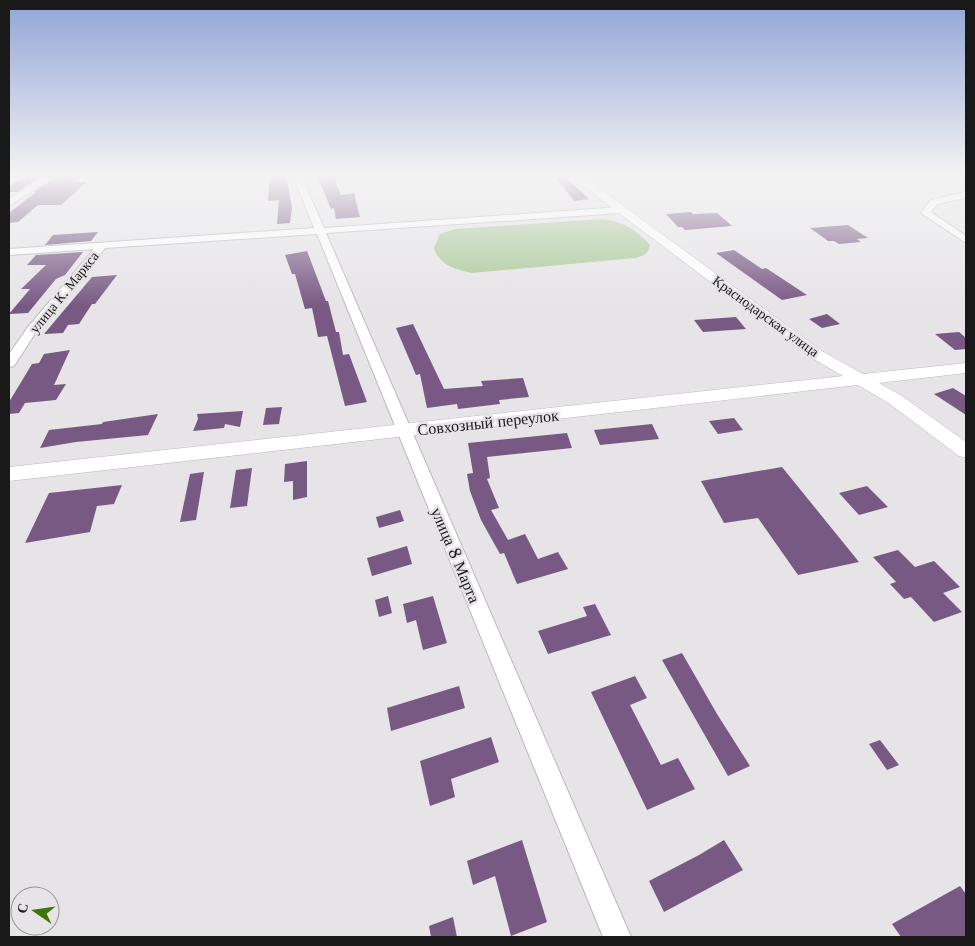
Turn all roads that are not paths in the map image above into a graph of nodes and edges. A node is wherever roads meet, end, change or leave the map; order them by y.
1 (314, 217) edge
2 (519, 217) edge
3 (631, 217) edge
4 (933, 217) edge
5 (320, 231) junction
6 (966, 240) edge
7 (102, 246) junction
8 (9, 252) edge
9 (9, 363) edge
10 (966, 368) edge
11 (862, 381) junction
12 (404, 431) junction
13 (966, 451) edge
14 (9, 474) edge
15 (616, 937) edge

1 - 5 street, улица 8 Марта
2 - 5 street
3 - 11 street, Краснодарская улица
4 - 6 street
5 - 7 street
5 - 12 street, улица 8 Марта
7 - 8 street
7 - 9 street, улица К. Маркса
10 - 11 street, Совхозный переулок
11 - 12 street, Совхозный переулок
11 - 13 street, Краснодарская улица
12 - 14 street, Совхозный переулок
12 - 15 street, улица 8 Марта

